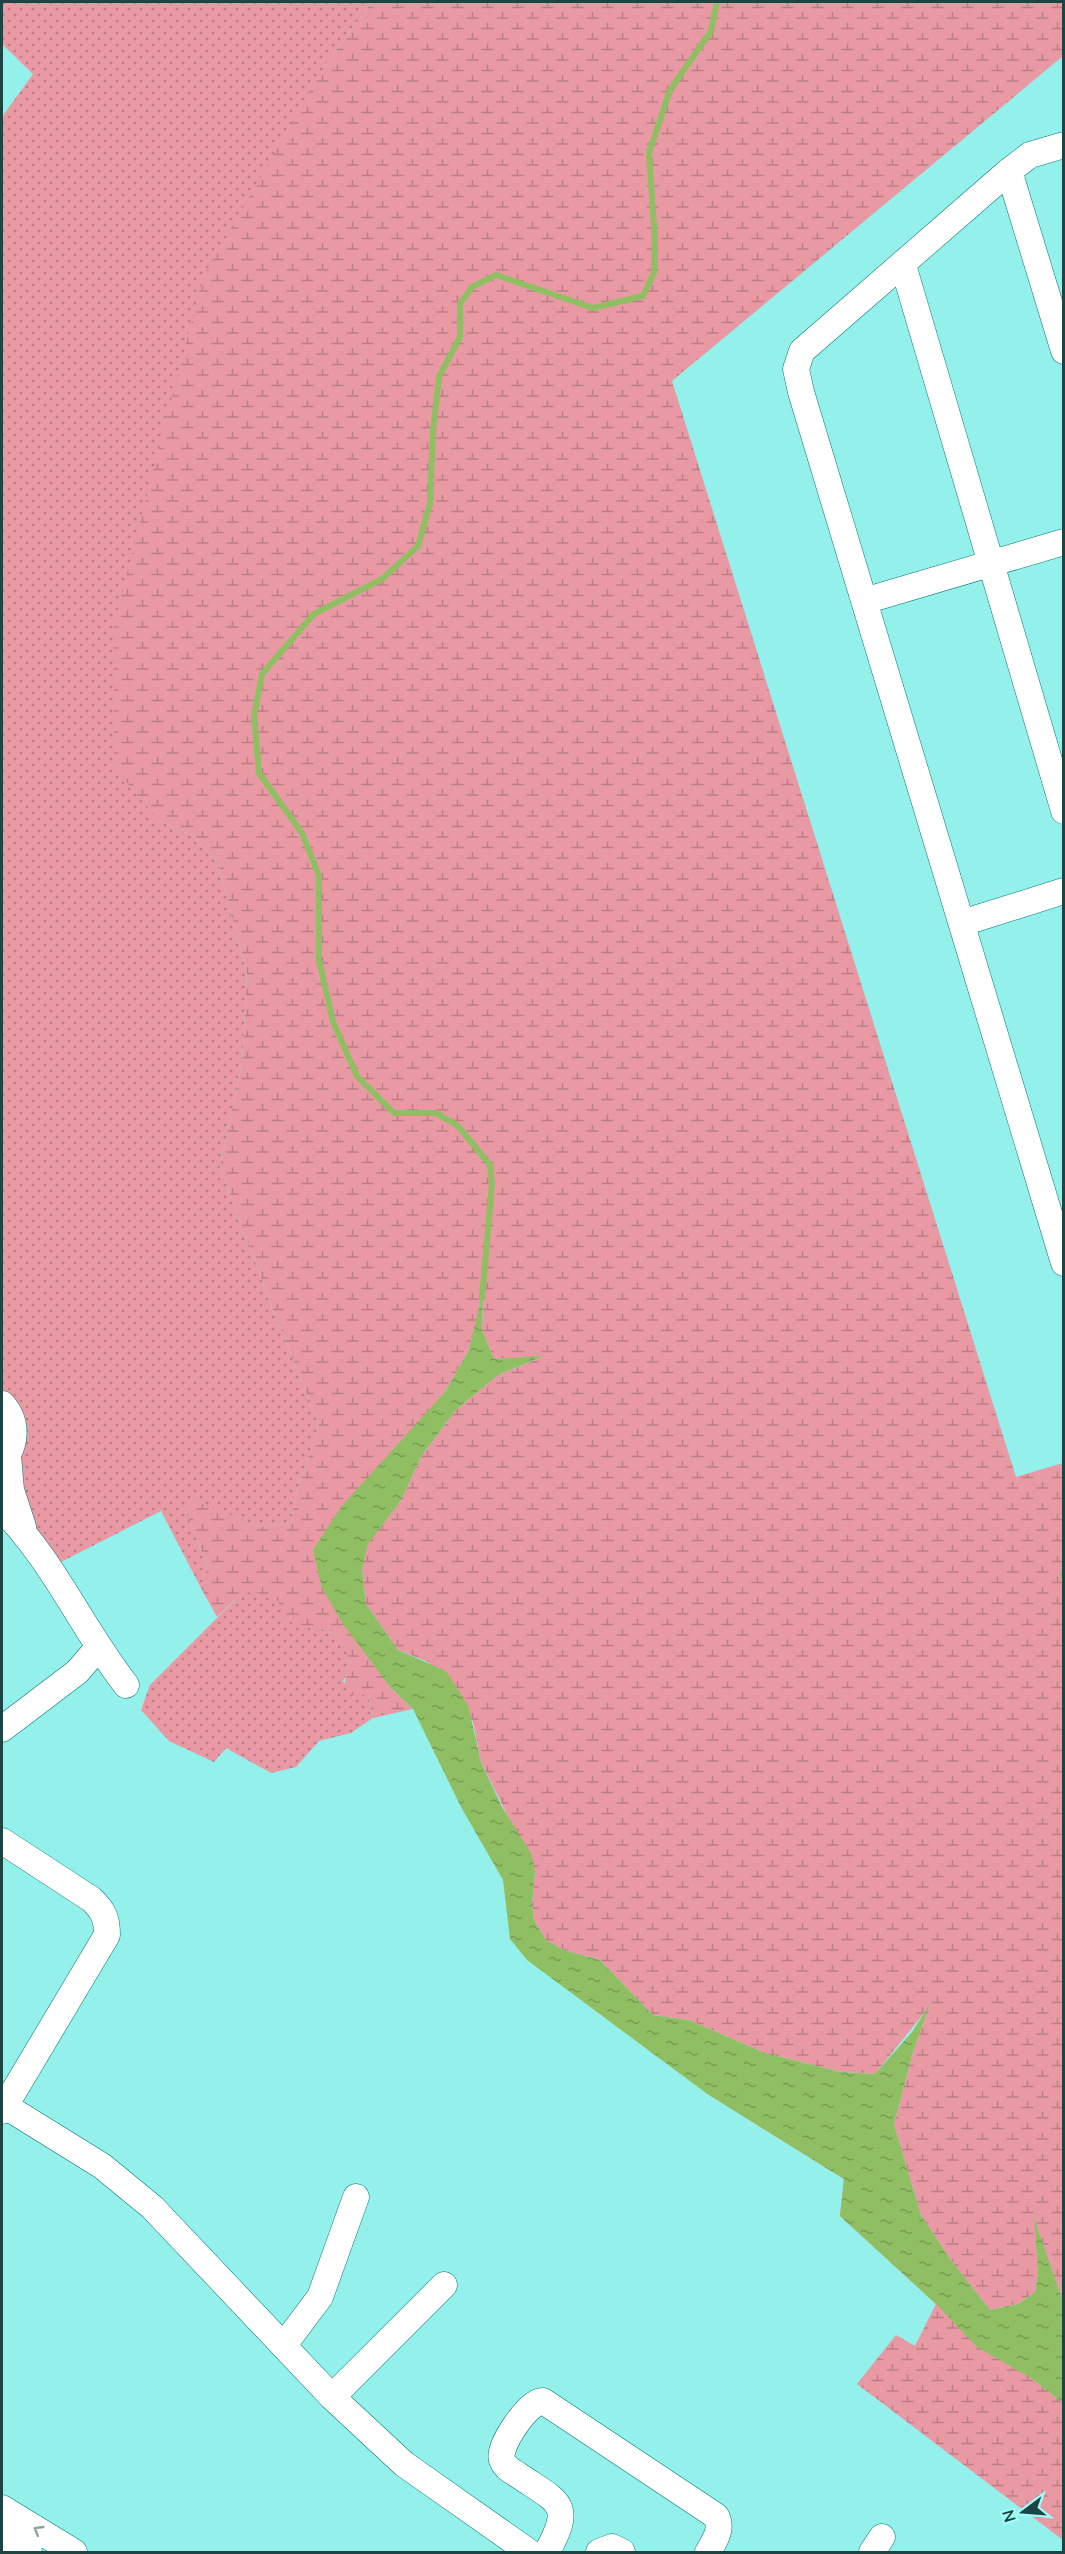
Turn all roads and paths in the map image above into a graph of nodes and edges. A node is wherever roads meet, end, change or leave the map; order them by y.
1 (1064, 145) edge
2 (1010, 171) junction
3 (903, 265) junction
4 (1064, 351) edge
5 (1064, 542) edge
6 (990, 563) junction
7 (864, 601) junction
8 (1064, 811) edge
9 (1064, 891) edge
10 (962, 923) junction
11 (1064, 1263) edge
12 (2, 1404) edge
13 (5, 1458) edge
14 (2, 1509) edge
15 (2, 1520) edge
16 (26, 1533) junction
17 (98, 1648) junction
18 (126, 1685) dead end
19 (2, 1729) edge
20 (2, 1841) edge
21 (3, 2107) edge
22 (356, 2197) dead end
23 (444, 2285) dead end
24 (284, 2345) junction
25 (332, 2397) junction
26 (2, 2508) edge
27 (2, 2535) edge
28 (28, 2553) edge
29 (74, 2553) edge
30 (530, 2553) edge
31 (548, 2553) edge
32 (599, 2553) edge
33 (621, 2553) edge
34 (708, 2553) edge

1 - 2 street
2 - 3 street
2 - 4 street
3 - 6 street
3 - 7 street
5 - 6 street
6 - 7 street
6 - 8 street
7 - 10 street
9 - 10 street
10 - 11 street
12 - 13 street
13 - 16 street
14 - 16 street
15 - 16 street
16 - 17 street
17 - 18 street
17 - 19 street
20 - 21 street
21 - 24 street
22 - 24 street
23 - 25 street
24 - 25 street
25 - 30 street
29 -> 26 street
27 - 28 street
31 - 34 street
32 - 33 street

